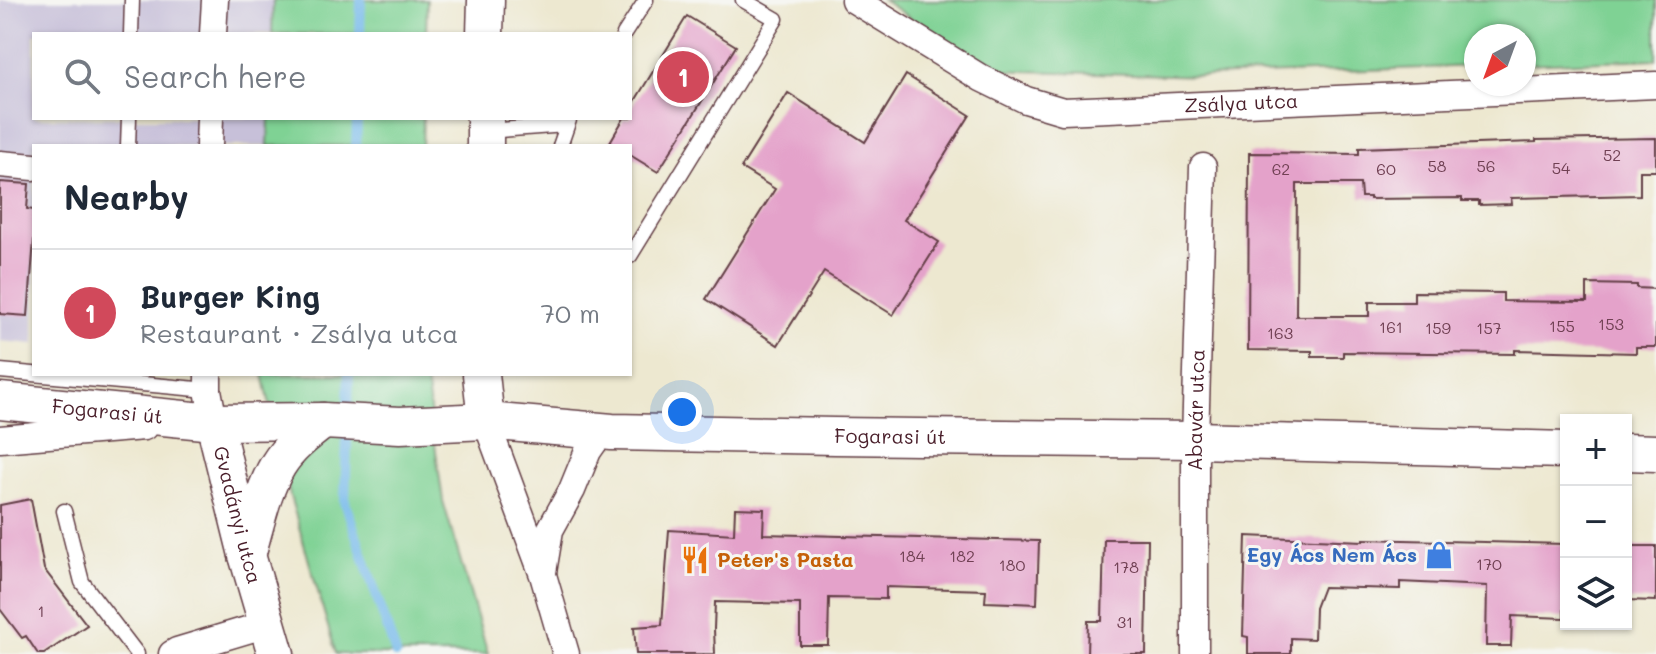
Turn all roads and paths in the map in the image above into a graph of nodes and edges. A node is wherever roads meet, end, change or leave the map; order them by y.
1 (132, 0) edge
2 (215, 0) edge
3 (486, 0) edge
4 (646, 0) edge
5 (743, 0) edge
6 (854, 0) edge
7 (131, 32) edge
8 (213, 32) edge
9 (485, 32) edge
10 (625, 32) edge
11 (1656, 85) edge
12 (129, 120) edge
13 (210, 120) edge
14 (568, 121) edge
15 (485, 132) edge
16 (128, 144) edge
17 (209, 144) edge
18 (561, 144) edge
19 (0, 164) edge
20 (32, 167) edge
21 (1203, 167) dead end
22 (632, 253) edge
23 (0, 371) edge
24 (32, 375) edge
25 (44, 376) edge
26 (481, 376) edge
27 (210, 395) edge
28 (0, 401) edge
29 (323, 421) junction
30 (486, 421) junction
31 (602, 431) junction
32 (0, 439) edge
33 (1195, 440) junction
34 (1560, 450) edge
35 (1632, 452) edge
36 (1656, 453) edge
37 (64, 511) dead end
38 (247, 555) junction
39 (543, 575) junction
40 (271, 639) edge
41 (137, 654) edge
42 (172, 654) edge
43 (566, 654) edge
44 (1195, 654) edge

1 - 7 lane
2 - 8 street
3 - 9 main road
4 - 10 lane
5 - 22 lane
6 - 11 street, Zsálya utca
12 - 16 lane
13 - 17 street
14 - 15 lane
14 - 18 lane
19 - 20 street
21 - 33 street, Abavár utca
23 - 24 lane
25 - 27 lane
26 - 30 main road
27 - 28 main road, Fogarasi út
27 - 29 main road, Fogarasi út
27 - 32 street, Fogarasi út
27 - 38 main road, Gvadányi utca
29 - 30 main road, Fogarasi út
29 - 38 main road
30 - 31 main road, Fogarasi út
30 - 39 street
31 - 33 main road, Fogarasi út
31 - 39 street
33 - 34 main road, Fogarasi út
33 - 44 street, Abavár utca
35 - 36 main road
37 - 41 lane
38 - 40 main road, Gvadányi utca
39 - 43 street
40 - 42 street

